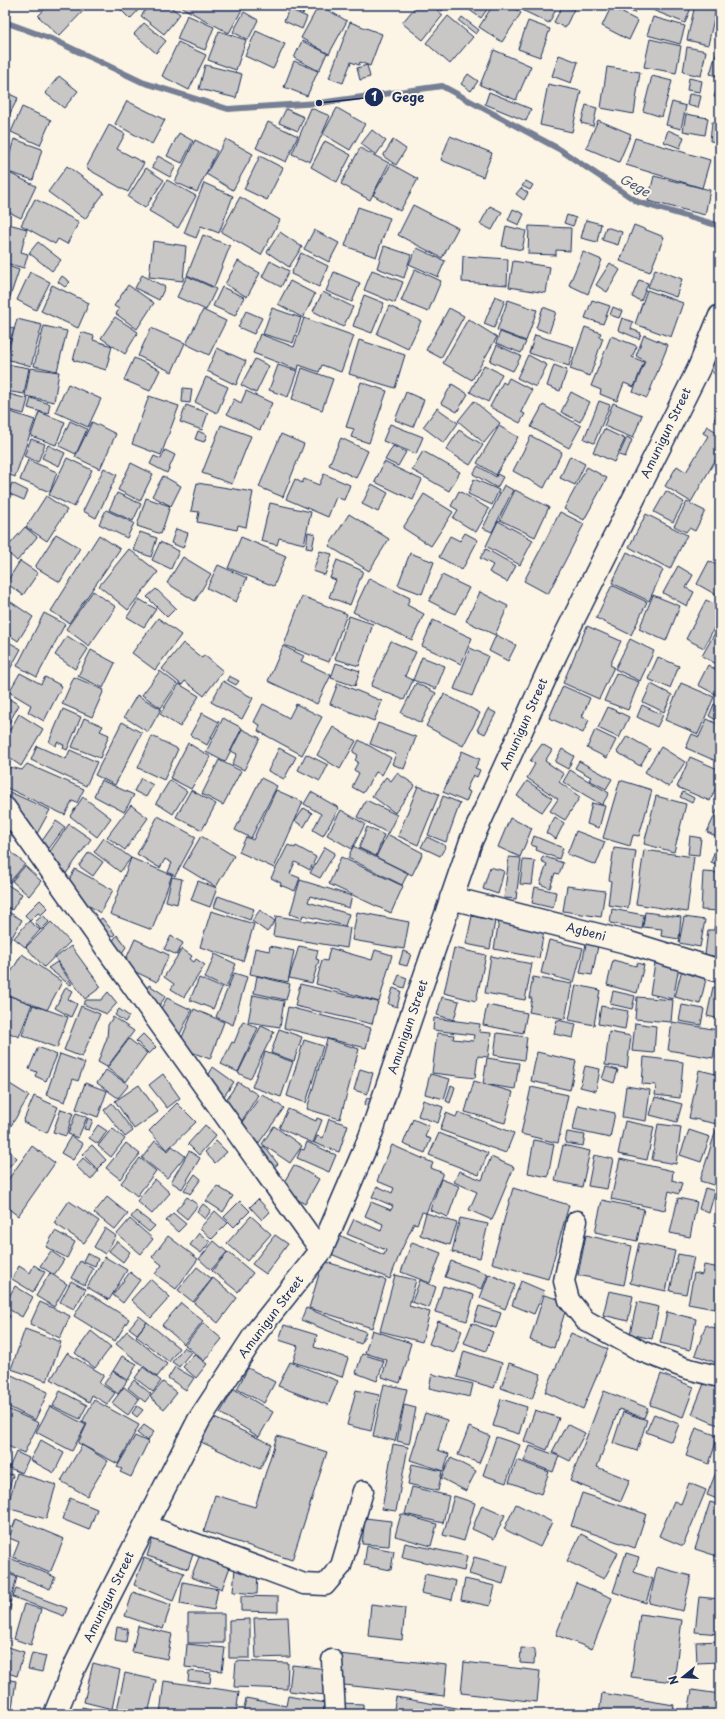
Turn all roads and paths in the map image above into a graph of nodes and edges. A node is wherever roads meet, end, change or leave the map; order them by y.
1 (720, 316) edge
2 (5, 806) edge
3 (451, 898) junction
4 (720, 971) edge
5 (577, 1221) dead end
6 (321, 1251) junction
7 (720, 1377) edge
8 (363, 1491) dead end
9 (145, 1525) junction
10 (332, 1660) dead end
11 (55, 1714) edge
12 (335, 1714) edge

1 - 3 main road, Amunigun Street
2 - 6 street
3 - 4 main road, Agbeni
3 - 6 main road, Amunigun Street
5 - 7 street
6 - 9 main road, Amunigun Street
8 - 9 street
9 - 11 main road, Amunigun Street
10 - 12 street

